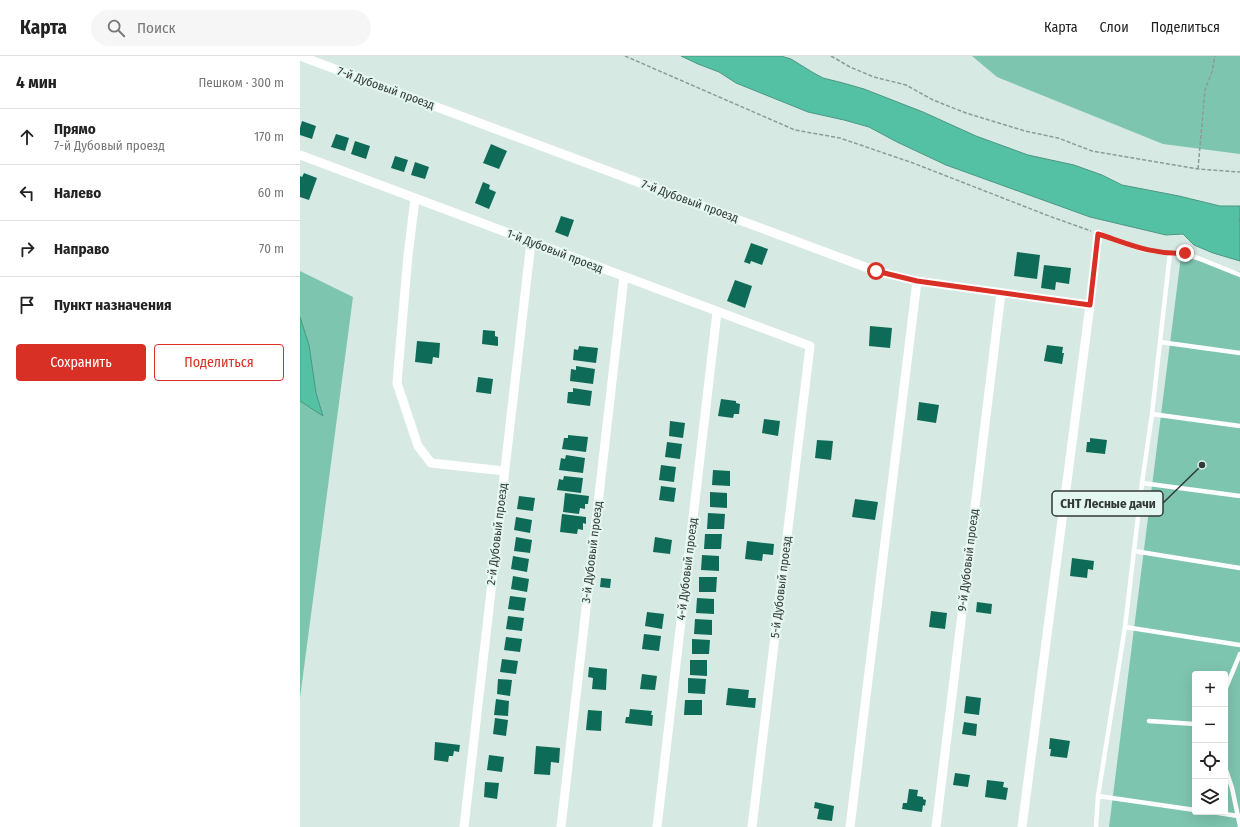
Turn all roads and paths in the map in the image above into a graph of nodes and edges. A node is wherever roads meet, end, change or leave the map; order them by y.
1 (300, 56) edge
2 (625, 56) edge
3 (831, 56) edge
4 (1215, 56) edge
5 (300, 155) edge
6 (1198, 169) junction
7 (1240, 172) edge
8 (415, 199) junction
9 (1098, 234) junction
10 (531, 242) junction
11 (1170, 254) junction
12 (1240, 275) edge
13 (624, 277) junction
14 (917, 281) junction
15 (1001, 293) junction
16 (1090, 305) junction
17 (717, 312) junction
18 (1160, 342) junction
19 (810, 346) joint
20 (1240, 353) edge
21 (1152, 414) junction
22 (1240, 426) edge
23 (505, 471) junction
24 (1142, 483) junction
25 (1240, 496) edge
26 (1134, 551) junction
27 (1240, 568) edge
28 (1125, 627) junction
29 (1240, 645) edge
30 (1240, 654) edge
31 (1228, 683) edge
32 (1149, 721) dead end
33 (1192, 724) edge
34 (1228, 776) edge
35 (1098, 796) junction
36 (1192, 810) edge
37 (1228, 814) edge
38 (1238, 816) junction
39 (1240, 826) edge
40 (464, 827) edge
41 (561, 827) edge
42 (657, 827) edge
43 (752, 827) edge
44 (850, 827) edge
45 (936, 827) edge
46 (1022, 827) edge
47 (1096, 827) edge

1 - 14 street, 7-й Дубовый проезд
2 - 9 path
3 - 6 path
4 - 6 path
5 - 8 street, 1-й Дубовый проезд
6 - 7 path
8 - 10 street, 1-й Дубовый проезд
8 - 23 street
9 - 11 lane
9 - 16 street
10 - 13 street, 1-й Дубовый проезд
10 - 23 street, 2-й Дубовый проезд
11 - 12 lane
11 - 18 lane
13 - 17 street, 1-й Дубовый проезд
13 - 41 street, 3-й Дубовый проезд
14 - 15 street, 7-й Дубовый проезд
14 - 44 street
15 - 16 street, 7-й Дубовый проезд
15 - 45 street, 9-й Дубовый проезд
16 - 46 street
17 - 19 street, 1-й Дубовый проезд
17 - 42 street, 4-й Дубовый проезд
18 - 20 lane
18 - 21 lane
19 - 43 street, 5-й Дубовый проезд
21 - 22 lane
21 - 24 lane
23 - 40 street, 2-й Дубовый проезд
24 - 25 lane
24 - 26 lane
26 - 27 lane
26 - 28 lane
28 - 29 lane
28 - 35 lane
30 - 31 lane
32 - 33 lane
34 - 38 lane
35 - 36 lane
35 - 47 lane
37 - 38 lane
38 - 39 lane

